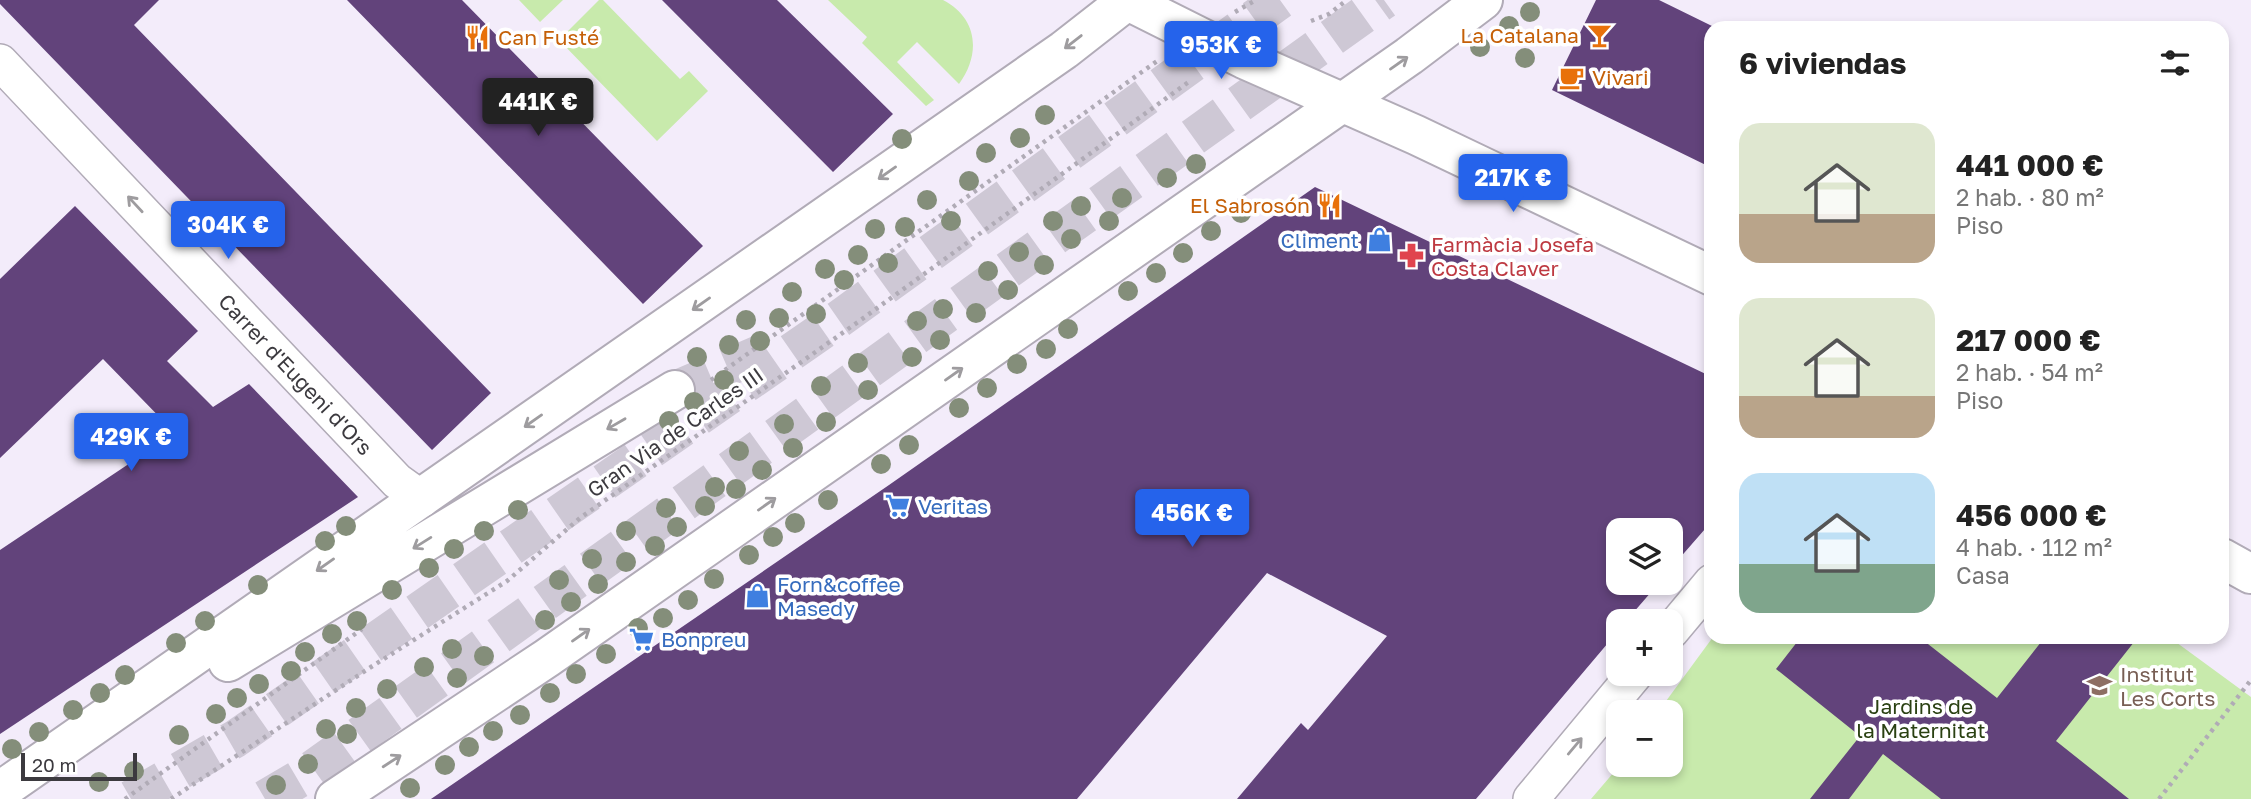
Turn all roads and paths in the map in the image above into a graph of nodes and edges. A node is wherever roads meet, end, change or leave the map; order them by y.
1 (1127, 0) edge
2 (1347, 0) edge
3 (1483, 0) edge
4 (1311, 21) dead end
5 (0, 62) edge
6 (1190, 81) dead end
7 (1343, 102) junction
8 (1704, 272) edge
9 (675, 390) tunnel mouth
10 (422, 499) junction
11 (2229, 562) edge
12 (2251, 574) edge
13 (1704, 592) edge
14 (1683, 617) edge
15 (2251, 680) edge
16 (1625, 686) edge
17 (69, 743) junction
18 (0, 791) edge
19 (172, 799) edge
20 (335, 799) edge
21 (1531, 799) edge
22 (2160, 799) edge

1 - 7 main road
1 -> 10 main road
2 - 4 path
7 -> 3 main road
10 -> 5 street, Carrer d'Eugeni d'Ors
6 - 19 path, Gran Via de Carles III
7 - 8 main road
20 -> 7 main road
9 -> 17 main road
10 -> 17 main road
11 - 12 main road
13 - 14 street
15 - 22 path
21 -> 16 street
17 - 18 main road

